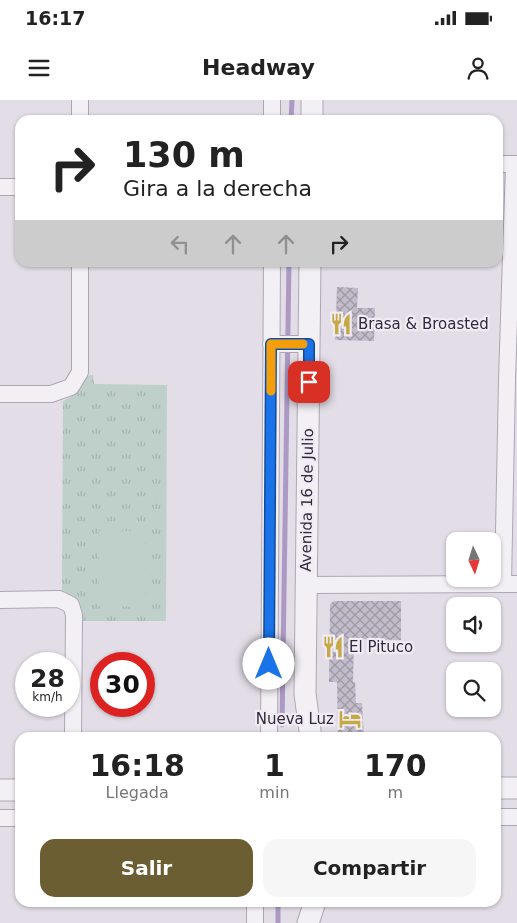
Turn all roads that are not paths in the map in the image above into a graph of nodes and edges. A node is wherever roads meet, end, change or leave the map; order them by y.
1 (80, 100) edge
2 (272, 100) edge
3 (312, 100) edge
4 (80, 115) edge
5 (272, 115) edge
6 (312, 115) edge
7 (503, 164) edge
8 (516, 164) edge
9 (0, 187) edge
10 (15, 187) edge
11 (80, 267) edge
12 (272, 267) edge
13 (310, 267) edge
14 (275, 344) junction
15 (304, 344) junction
16 (512, 380) edge
17 (0, 394) edge
18 (510, 584) edge
19 (306, 585) junction
20 (0, 600) edge
21 (73, 732) edge
22 (268, 732) edge
23 (310, 732) edge
24 (501, 788) edge
25 (517, 788) edge
26 (0, 790) edge
27 (15, 790) edge
28 (517, 817) edge
29 (0, 818) edge
30 (15, 818) edge
31 (501, 818) edge
32 (255, 907) edge
33 (313, 907) edge
34 (255, 923) edge
35 (308, 923) edge

1 - 4 street
2 - 5 street
3 - 6 street
7 - 8 street
8 - 16 street
9 - 10 street
11 - 17 street
12 - 14 street
13 - 15 street, Avenida 16 de Julio
14 - 15 street
14 - 22 street
15 - 19 street, Avenida 16 de Julio
16 - 18 street
18 - 19 street
19 - 23 street, Avenida 16 de Julio
20 - 21 street
24 - 25 street
26 - 27 street
28 - 31 street
29 - 30 street
32 - 34 street
33 - 35 street

